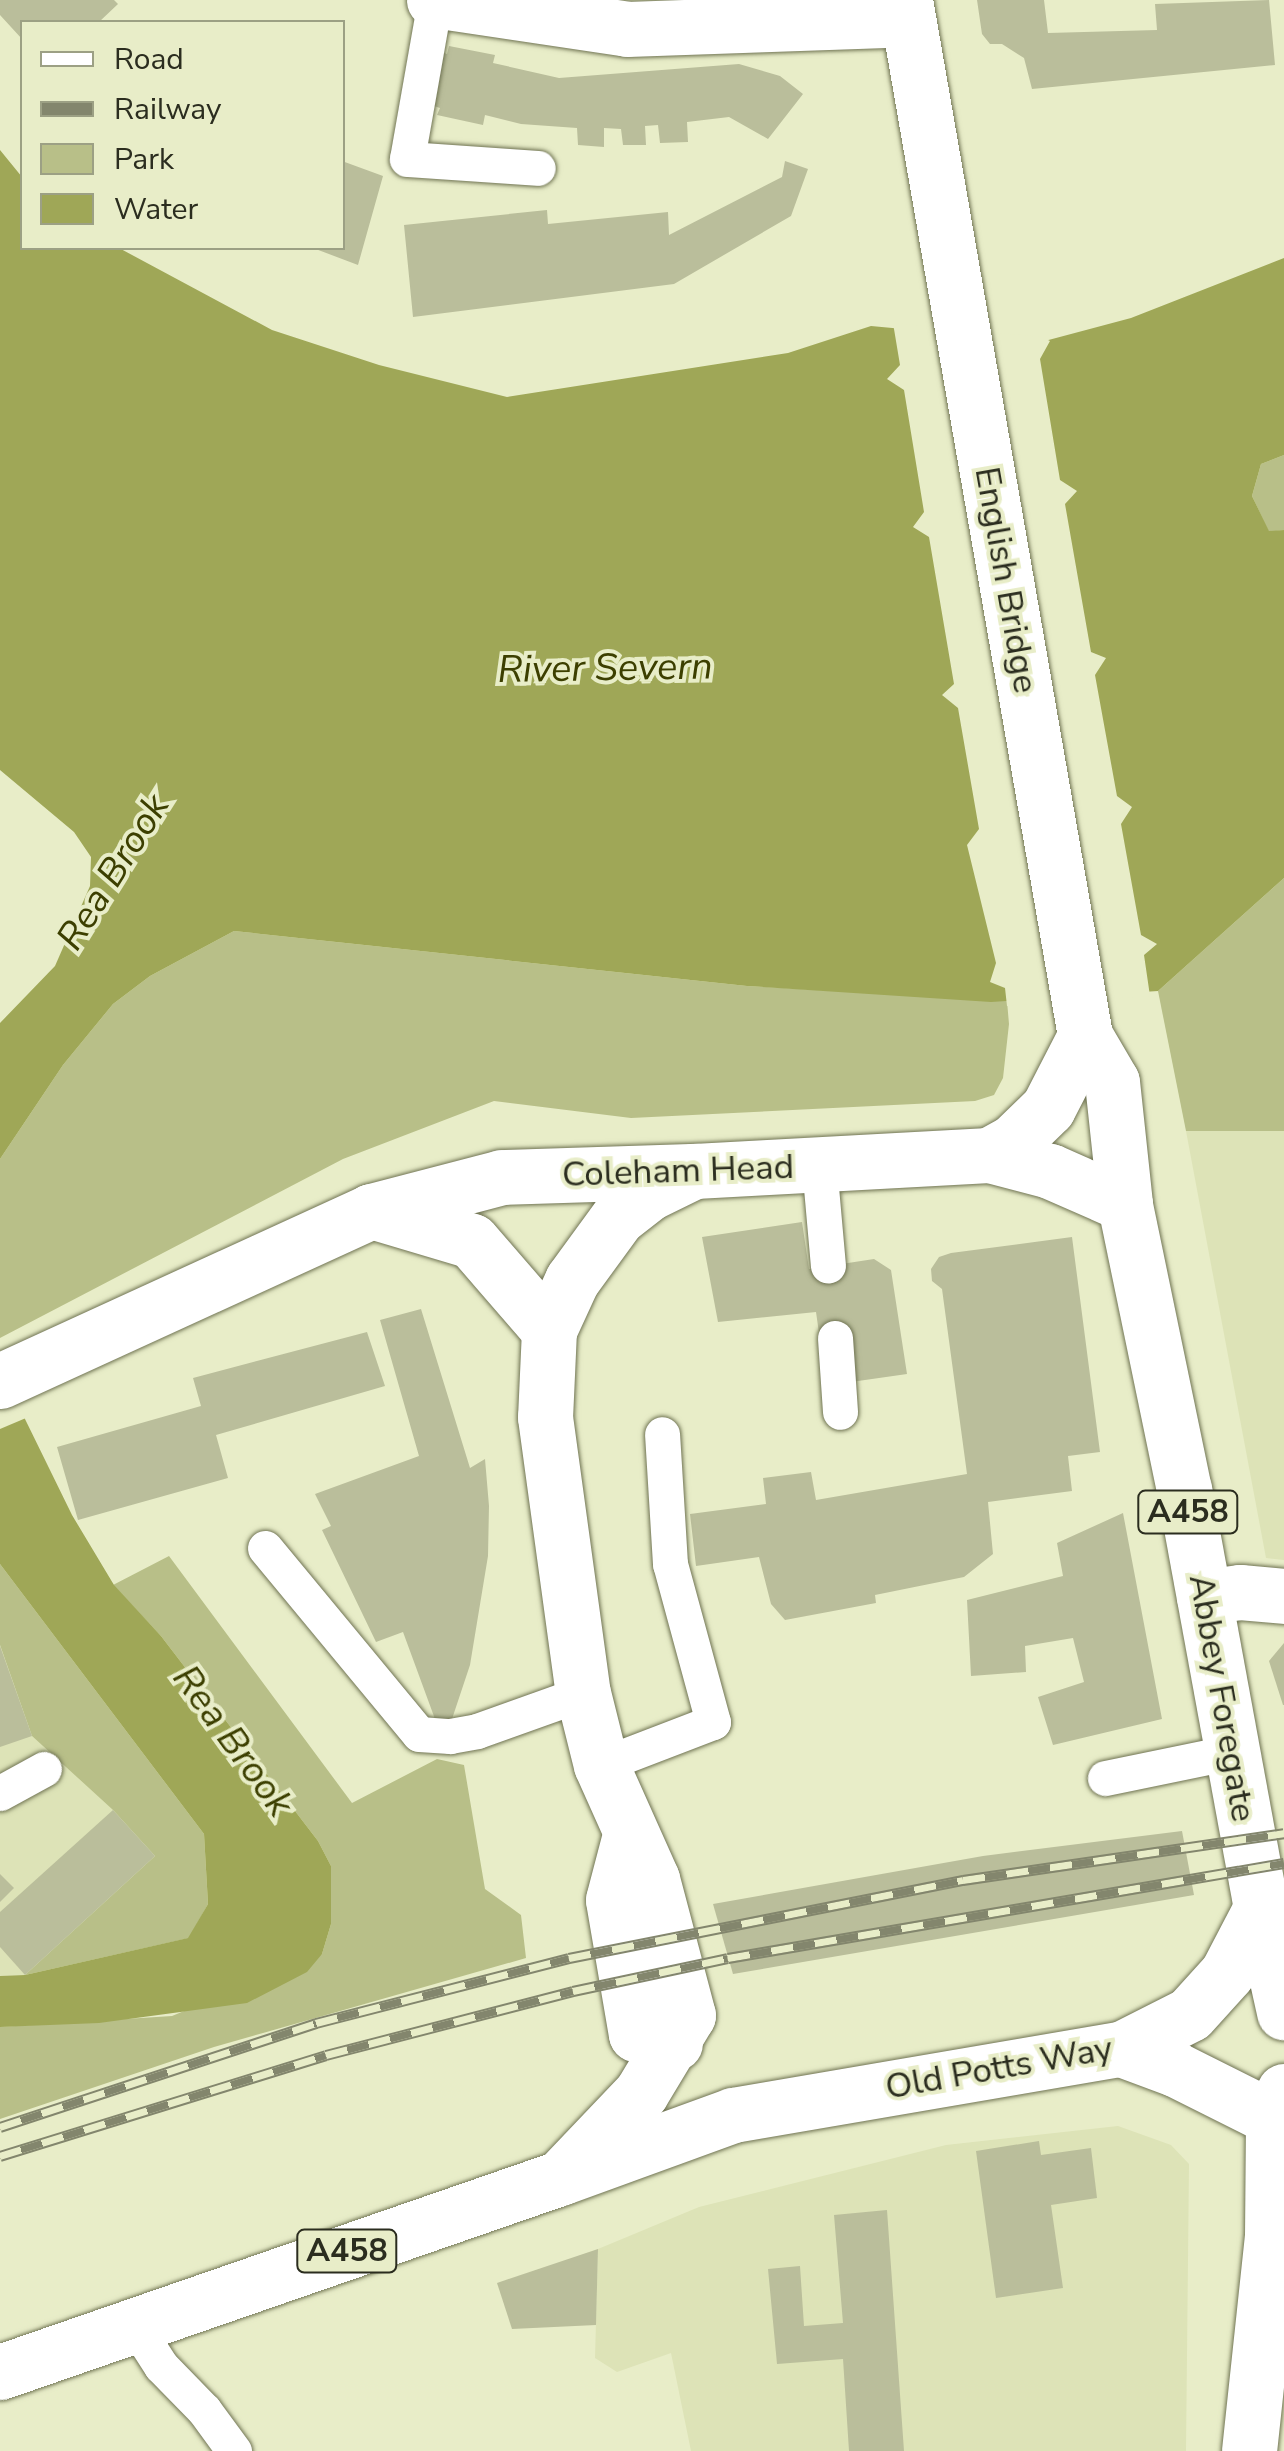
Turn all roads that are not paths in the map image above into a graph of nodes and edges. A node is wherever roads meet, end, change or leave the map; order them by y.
1 (434, 0) edge
2 (517, 8) edge
3 (906, 10) edge
4 (538, 168) dead end
5 (1084, 1030) junction
6 (989, 1155) junction
7 (819, 1164) junction
8 (694, 1171) junction
9 (1125, 1204) junction
10 (372, 1211) junction
11 (828, 1266) dead end
12 (548, 1330) junction
13 (834, 1338) dead end
14 (5, 1380) edge
15 (840, 1412) dead end
16 (662, 1434) dead end
17 (264, 1548) dead end
18 (1284, 1596) edge
19 (1204, 1597) junction
20 (582, 1693) junction
21 (1232, 1752) junction
22 (601, 1765) junction
23 (44, 1769) dead end
24 (1105, 1778) dead end
25 (0, 1793) edge
26 (1260, 1908) junction
27 (1284, 2012) edge
28 (675, 2043) junction
29 (1121, 2049) junction
30 (1279, 2105) edge
31 (733, 2115) junction
32 (560, 2178) junction
33 (134, 2324) junction
34 (0, 2372) edge
35 (234, 2451) edge
36 (1249, 2451) edge

1 - 2 main road
1 - 4 lane
2 - 3 main road
3 - 5 main road, English Bridge
5 - 6 main road
5 - 9 main road, Abbey Foregate
6 - 7 main road, Coleham Head
6 - 9 main road, Coleham Head
7 - 8 main road, Coleham Head
7 - 11 lane
8 - 10 main road, Coleham Head
8 - 12 main road
9 - 19 main road, Abbey Foregate / A458
10 - 12 main road
10 - 14 main road, Coleham Head
12 - 20 main road
13 - 15 lane
16 - 22 lane
17 - 20 lane
18 - 19 main road
19 - 21 main road, Abbey Foregate / A458
20 - 22 main road
21 - 24 lane
21 - 26 main road, Abbey Foregate / A458
22 - 28 main road
23 - 25 lane
26 - 27 main road, Abbey Foregate
26 - 29 main road, Old Potts Way / A458
28 - 31 main road
28 - 32 main road, Old Potts Way / A458
29 - 30 main road
29 - 31 main road, Old Potts Way / A458
30 - 36 main road
31 - 32 main road, Old Potts Way / A458
32 - 33 main road, Old Potts Way / A458
33 - 34 main road, Old Potts Way / A458
33 - 35 lane

